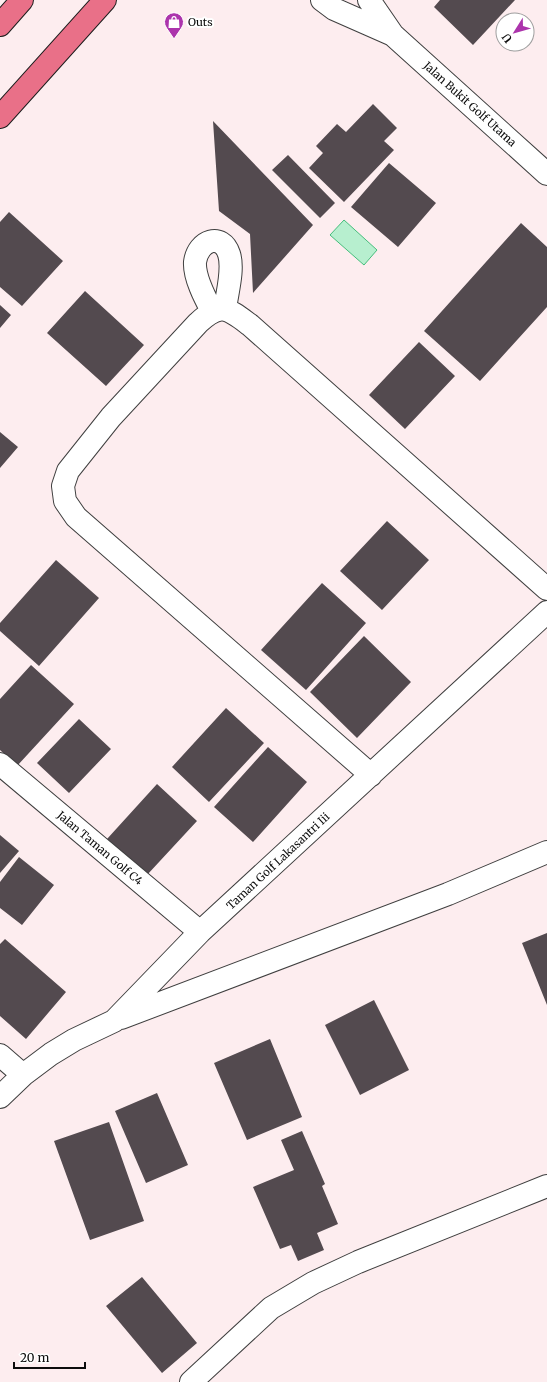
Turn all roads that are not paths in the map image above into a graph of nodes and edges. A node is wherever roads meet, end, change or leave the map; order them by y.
1 (22, 0) edge
2 (106, 0) edge
3 (322, 0) edge
4 (369, 0) edge
5 (0, 25) edge
6 (393, 35) junction
7 (0, 117) edge
8 (547, 174) edge
9 (547, 588) edge
10 (547, 612) edge
11 (0, 764) edge
12 (372, 775) junction
13 (547, 852) edge
14 (200, 932) junction
15 (114, 1021) junction
16 (0, 1055) edge
17 (23, 1075) junction
18 (0, 1097) edge
19 (547, 1186) edge
20 (191, 1382) edge

1 - 5 main road
2 - 7 main road
3 - 6 street, Jalan Bukit Golf Utama
4 - 6 street, Jalan Bukit Golf Utama
6 - 8 street, Jalan Bukit Golf Utama
9 - 12 street
10 - 12 street, Taman Golf Lakasantri Iii
11 - 14 street, Jalan Taman Golf C4
12 - 14 street, Taman Golf Lakasantri Iii
13 - 15 street
14 - 15 street, Taman Golf Lakasantri Iii
15 - 17 street, Taman Golf Lakasantri Iii
16 - 17 street
17 - 18 street, Taman Golf Lakasantri Iii
19 - 20 street

